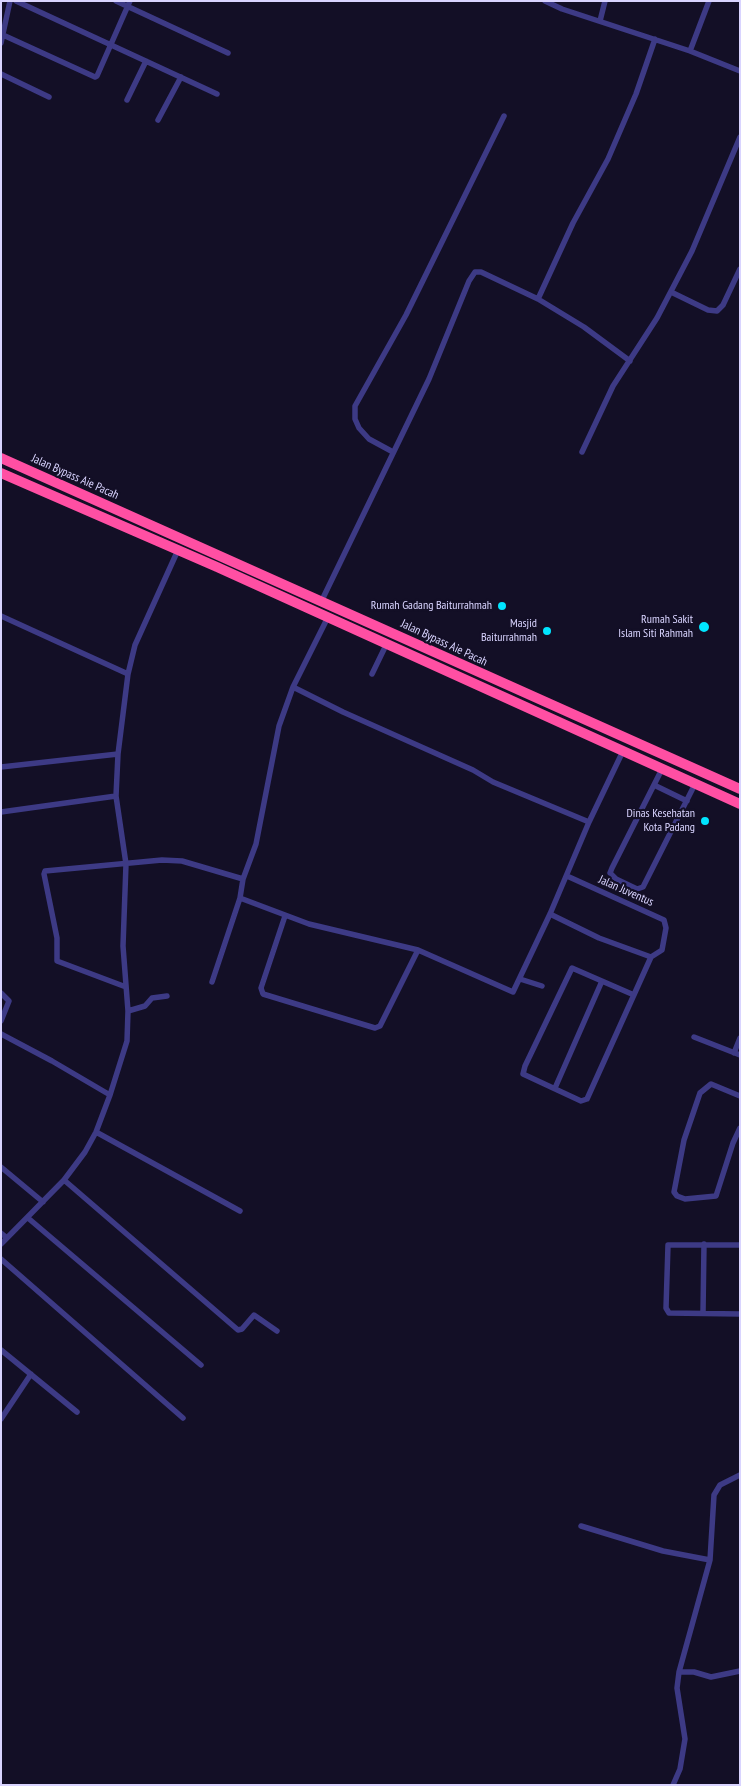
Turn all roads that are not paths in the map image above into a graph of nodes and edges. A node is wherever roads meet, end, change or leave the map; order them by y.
1 (10, 1) edge
2 (16, 1) edge
3 (116, 1) edge
4 (545, 1) edge
5 (605, 1) edge
6 (709, 1) edge
7 (129, 4) edge
8 (600, 21) junction
9 (3, 36) junction
10 (655, 39) junction
11 (1, 43) edge
12 (110, 45) junction
13 (690, 51) junction
14 (228, 53) dead end
15 (146, 61) junction
16 (740, 71) edge
17 (1, 74) edge
18 (180, 77) junction
19 (216, 94) dead end
20 (49, 98) dead end
21 (127, 100) dead end
22 (504, 116) dead end
23 (158, 120) dead end
24 (740, 137) edge
25 (738, 146) edge
26 (740, 269) edge
27 (671, 292) junction
28 (538, 299) junction
29 (630, 361) junction
30 (393, 452) junction
31 (582, 452) dead end
32 (1, 458) edge
33 (1, 473) edge
34 (178, 550) junction
35 (322, 600) junction
36 (1, 616) edge
37 (328, 617) junction
38 (387, 643) junction
39 (425, 648) junction
40 (420, 659) junction
41 (128, 674) junction
42 (372, 674) dead end
43 (293, 687) junction
44 (623, 751) junction
45 (118, 754) junction
46 (1, 767) edge
47 (662, 769) junction
48 (695, 784) junction
49 (654, 785) junction
50 (740, 789) edge
51 (116, 796) junction
52 (687, 800) junction
53 (740, 804) edge
54 (1, 812) edge
55 (589, 822) junction
56 (126, 864) junction
57 (566, 876) junction
58 (243, 879) junction
59 (240, 898) junction
60 (550, 914) junction
61 (285, 916) junction
62 (418, 950) junction
63 (651, 957) junction
64 (520, 978) junction
65 (602, 981) junction
66 (212, 982) dead end
67 (542, 986) dead end
68 (126, 987) junction
69 (1, 993) edge
70 (167, 996) dead end
71 (634, 996) junction
72 (128, 1011) junction
73 (1, 1022) edge
74 (1, 1034) edge
75 (694, 1037) dead end
76 (740, 1038) edge
77 (737, 1054) edge
78 (555, 1088) junction
79 (110, 1095) junction
80 (740, 1096) edge
81 (740, 1128) edge
82 (96, 1132) junction
83 (1, 1167) edge
84 (64, 1180) junction
85 (43, 1202) junction
86 (240, 1210) dead end
87 (28, 1218) junction
88 (1, 1233) edge
89 (7, 1238) junction
90 (1, 1244) edge
91 (704, 1244) junction
92 (740, 1245) edge
93 (1, 1259) edge
94 (703, 1313) junction
95 (740, 1314) edge
96 (277, 1331) dead end
97 (1, 1350) edge
98 (201, 1365) dead end
99 (31, 1374) junction
100 (77, 1412) dead end
101 (1, 1418) edge
102 (183, 1418) dead end
103 (740, 1475) edge
104 (581, 1526) dead end
105 (710, 1560) junction
106 (740, 1671) edge
107 (679, 1672) junction
108 (673, 1785) edge

1 - 9 street
2 - 12 street
3 - 7 street
4 - 8 street
5 - 8 street
6 - 13 street
7 - 12 street
7 - 14 street
8 - 10 street
9 - 11 street
9 - 12 street
10 - 13 street
10 - 28 street
12 - 15 street
13 - 16 street
15 - 18 street
15 - 21 street
17 - 20 street
18 - 19 street
18 - 23 street
22 - 30 street
24 - 25 street
25 - 27 street
26 - 27 street
27 - 29 street
28 - 29 street
28 - 30 street
29 - 31 street
30 - 35 street
32 - 35 highway, Jalan Bypass Aie Pacah
33 - 34 highway
34 - 37 highway
34 - 41 street
35 - 39 highway, Jalan Bypass Aie Pacah
36 - 41 street
37 - 38 highway
37 - 43 street
38 - 40 highway
38 - 42 street
39 - 40 highway
39 - 50 highway, Jalan Bypass Aie Pacah
40 - 44 highway
41 - 45 street
43 - 55 street
43 - 58 street
44 - 47 highway
44 - 55 street
45 - 46 street
45 - 51 street
47 - 48 highway
47 - 49 street
48 - 52 street
48 - 53 highway
49 - 52 street
49 - 52 street
51 - 54 street
51 - 56 street
55 - 57 street
56 - 58 street
56 - 68 street
56 - 68 street
57 - 60 street
57 - 63 street, Jalan Juventus
58 - 59 street
59 - 61 street
59 - 66 street
60 - 63 street
60 - 64 street
61 - 62 street
61 - 62 street
62 - 64 street
63 - 71 street
64 - 67 street
65 - 71 street
65 - 78 street
65 - 78 street
68 - 72 street
69 - 73 street
70 - 72 street
71 - 78 street
72 - 79 street
74 - 79 street
75 - 77 street
76 - 77 street
79 - 82 street
80 - 81 street
82 - 84 street
82 - 86 street
83 - 85 street
84 - 85 street
84 - 96 street
85 - 87 street
87 - 89 street
87 - 98 street
88 - 89 street
89 - 90 street
91 - 92 street
91 - 94 street
91 - 94 street
93 - 102 street
94 - 95 street
97 - 99 street
99 - 100 street
99 - 101 street
103 - 105 street
104 - 105 street
105 - 107 street
106 - 107 street
107 - 108 street

